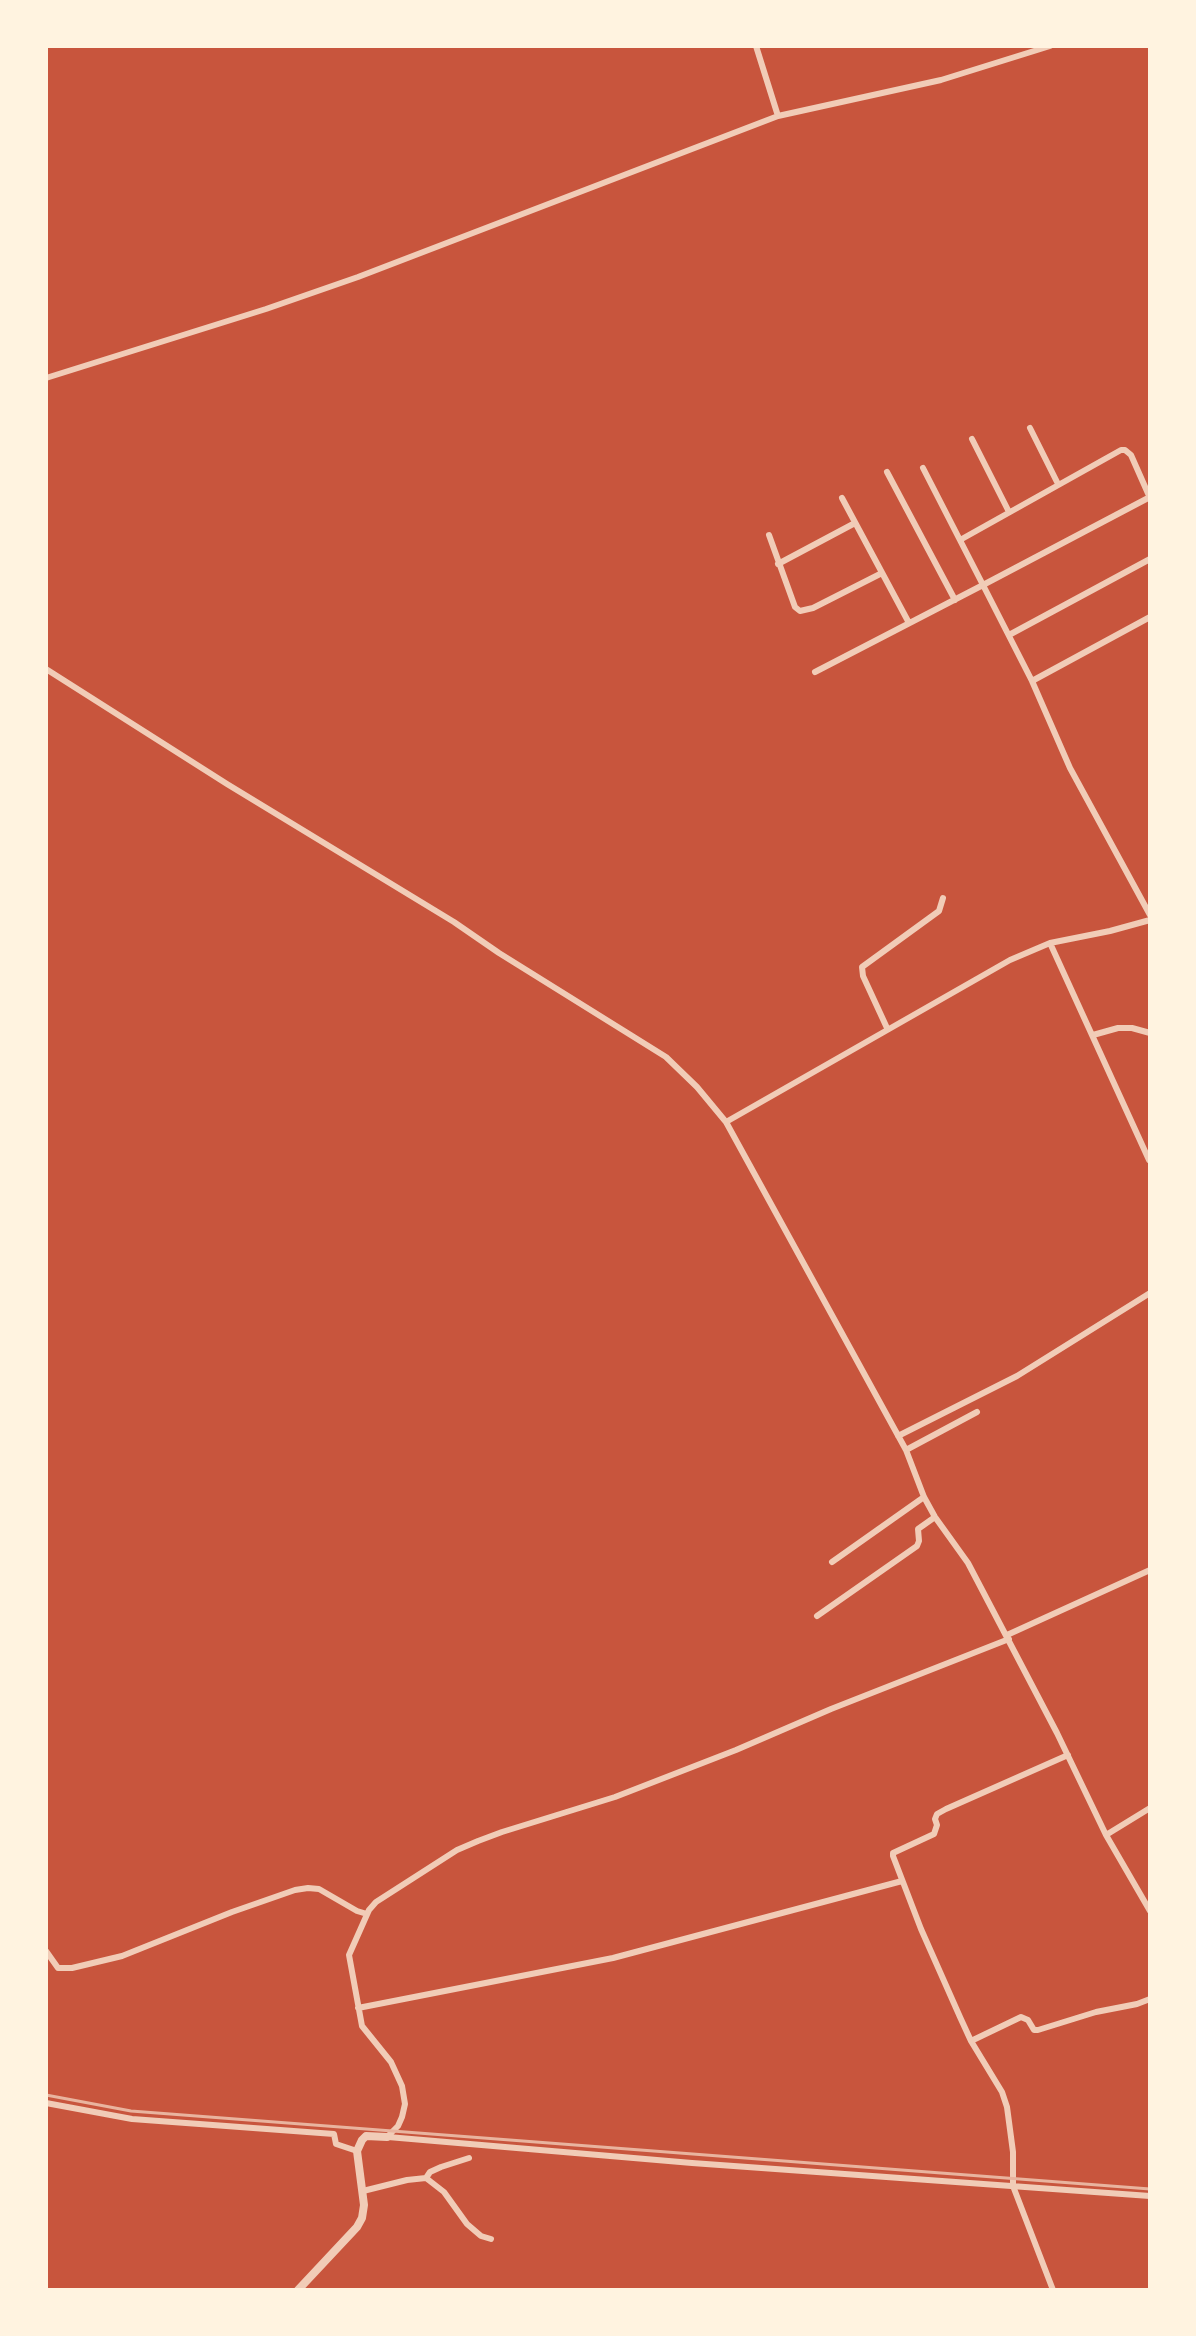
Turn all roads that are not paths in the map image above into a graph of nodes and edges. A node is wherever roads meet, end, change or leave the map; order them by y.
1 (756, 46) edge
2 (1050, 46) edge
3 (778, 116) junction
4 (46, 378) edge
5 (1030, 428) dead end
6 (972, 439) dead end
7 (923, 468) dead end
8 (887, 472) dead end
9 (1058, 484) junction
10 (1150, 497) edge
11 (842, 498) dead end
12 (1009, 512) junction
13 (855, 523) junction
14 (769, 535) dead end
15 (960, 540) junction
16 (1150, 559) edge
17 (778, 564) junction
18 (882, 573) junction
19 (983, 585) junction
20 (955, 600) junction
21 (1150, 617) edge
22 (909, 623) junction
23 (1009, 635) junction
24 (46, 669) edge
25 (815, 672) dead end
26 (1032, 681) junction
27 (943, 898) dead end
28 (1150, 918) edge
29 (1050, 943) junction
30 (887, 1028) junction
31 (1150, 1033) edge
32 (1093, 1035) junction
33 (726, 1122) junction
34 (1149, 1160) edge
35 (1150, 1293) edge
36 (977, 1412) dead end
37 (898, 1436) junction
38 (906, 1450) junction
39 (924, 1497) junction
40 (935, 1517) junction
41 (832, 1562) dead end
42 (1150, 1571) edge
43 (817, 1616) dead end
44 (1008, 1637) junction
45 (1068, 1755) junction
46 (1150, 1808) edge
47 (1106, 1835) junction
48 (902, 1881) junction
49 (1150, 1911) edge
50 (367, 1914) junction
51 (46, 1951) edge
52 (1150, 1999) edge
53 (358, 2008) junction
54 (971, 2041) junction
55 (46, 2103) edge
56 (387, 2137) junction
57 (355, 2150) junction
58 (469, 2158) dead end
59 (426, 2178) junction
60 (1013, 2186) junction
61 (363, 2191) junction
62 (1150, 2196) edge
63 (491, 2239) dead end
64 (298, 2290) edge
65 (1053, 2290) edge

1 - 3 street
2 - 3 street
3 - 4 street
5 - 9 street
6 - 12 street
7 - 15 street
8 - 20 street
9 - 10 street
9 - 12 street
10 - 19 street
11 - 13 street
12 - 15 street
13 - 17 street
13 - 18 street
14 - 17 street
15 - 19 street
16 - 23 street
17 - 18 street
18 - 22 street
19 - 20 street
19 - 23 street
20 - 22 street
21 - 26 street
22 - 25 street
23 - 26 street
24 - 33 street
26 - 28 street
27 - 30 street
28 - 29 street
29 - 30 street
29 - 32 street
30 - 33 street
31 - 32 street
32 - 34 street
33 - 37 street
35 - 37 street
36 - 38 street
37 - 38 street
38 - 39 street
39 - 40 street
39 - 41 street
40 - 43 street
40 - 44 street
42 - 44 street
44 - 45 street
44 - 50 street
45 - 47 street
45 - 48 street
46 - 47 street
47 - 49 street
48 - 53 street
48 - 54 street
50 - 51 street
50 - 53 street
52 - 54 street
53 - 56 street
54 - 60 street
55 - 57 street
56 - 57 street
56 - 60 street
57 - 61 street
58 - 59 street
59 - 61 street
59 - 63 street
60 - 62 street
60 - 65 street
61 - 64 street

